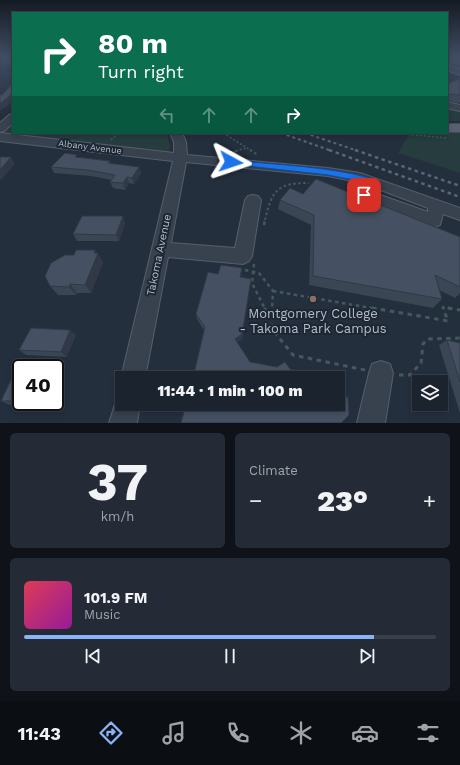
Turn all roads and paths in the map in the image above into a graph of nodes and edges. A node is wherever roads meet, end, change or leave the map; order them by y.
1 (448, 105) edge
2 (460, 108) edge
3 (12, 118) edge
4 (0, 129) edge
5 (176, 134) edge
6 (0, 137) edge
7 (180, 158) junction
8 (309, 183) dead end
9 (253, 200) dead end
10 (460, 214) edge
11 (263, 232) dead end
12 (160, 249) junction
13 (256, 258) dead end
14 (238, 269) edge
15 (252, 271) junction
16 (273, 291) junction
17 (460, 310) edge
18 (271, 317) junction
19 (460, 338) edge
20 (134, 371) edge
21 (381, 373) junction
22 (126, 411) edge
23 (123, 423) edge
24 (371, 423) edge

1 - 2 street
3 - 4 street
5 - 7 street, Takoma Avenue
6 - 7 street, Albany Avenue
7 - 10 street, Albany Avenue
7 - 12 street, Takoma Avenue
8 - 11 path
9 - 12 street
12 - 20 street, Takoma Avenue
13 - 15 path
14 - 15 path
15 - 16 path
15 - 18 path
16 - 17 path
16 - 18 path
18 - 21 path
19 - 21 path
21 - 24 street
22 - 23 street

